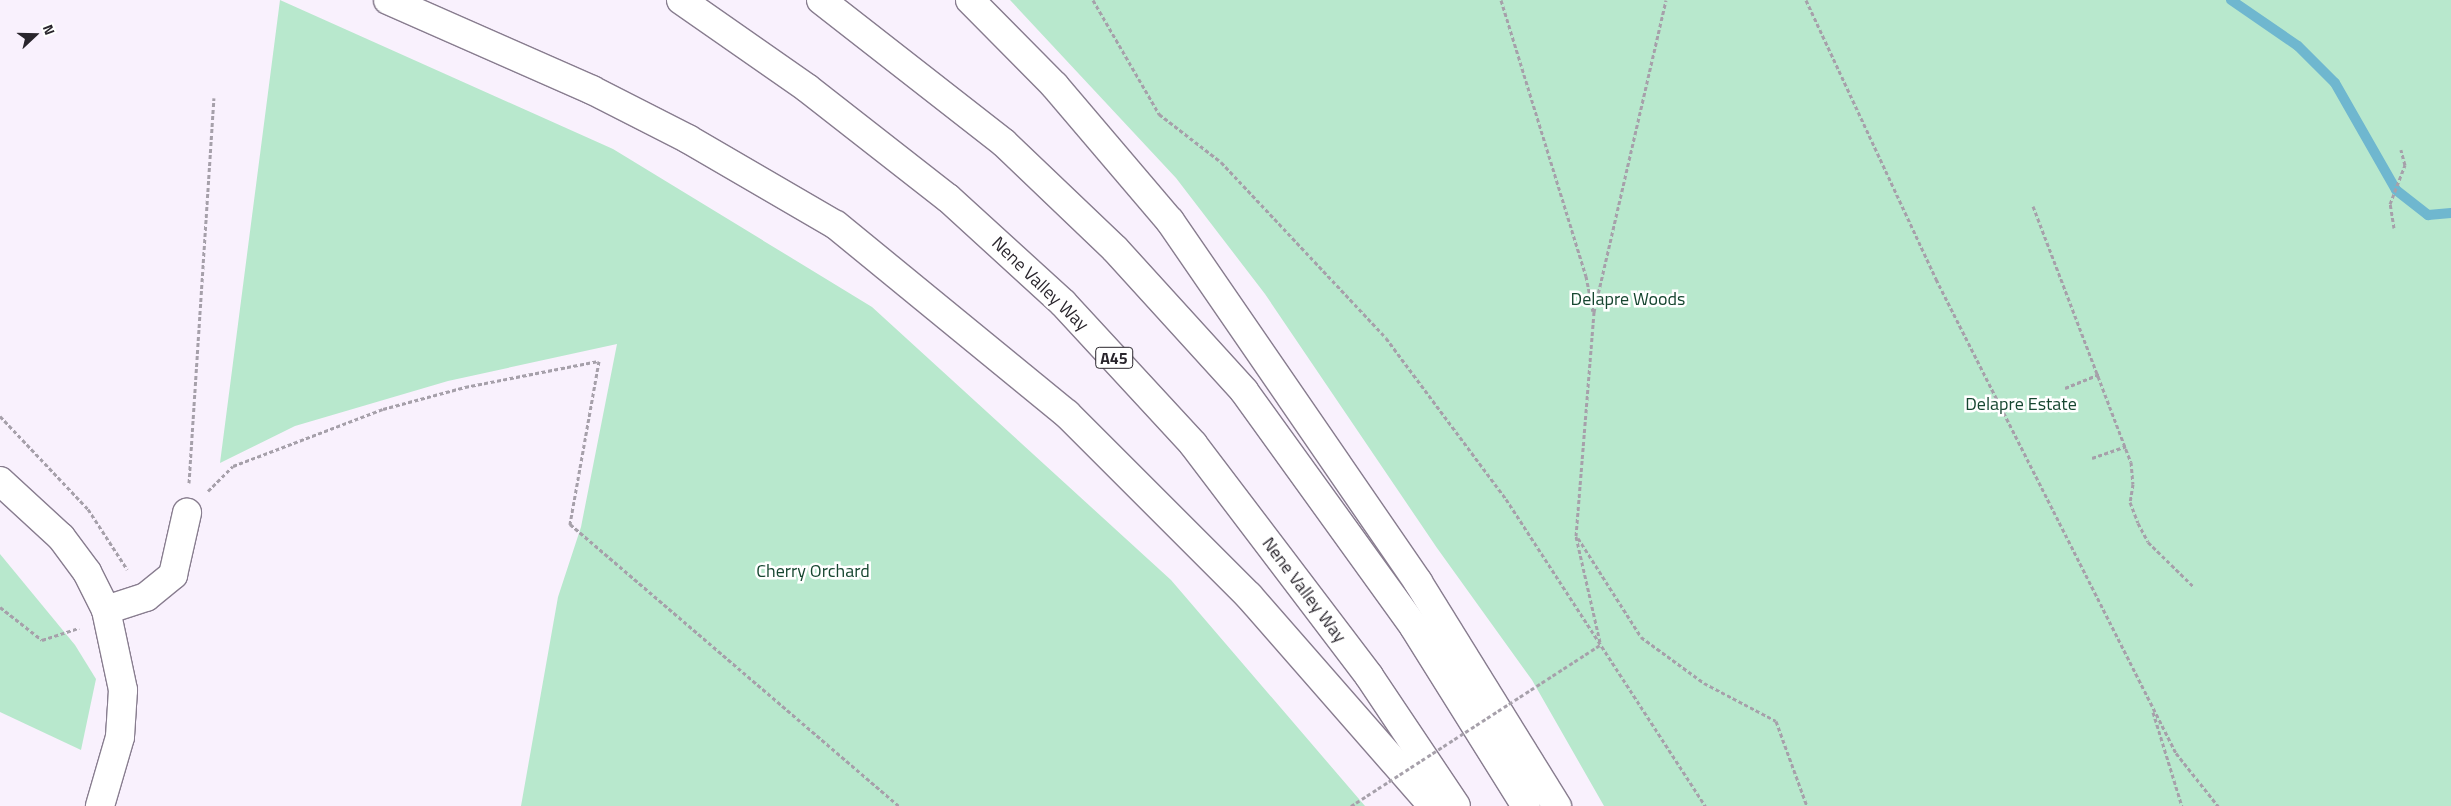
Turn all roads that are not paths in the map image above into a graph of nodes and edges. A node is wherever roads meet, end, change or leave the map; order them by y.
1 (388, 0) edge
2 (681, 0) edge
3 (821, 0) edge
4 (970, 0) edge
5 (0, 481) edge
6 (187, 513) road end
7 (106, 610) junction
8 (100, 806) edge
9 (1433, 806) edge
10 (1456, 806) edge
11 (1526, 806) edge
12 (1557, 806) edge

1 - 9 main road
2 - 10 main road, Nene Valley Way / A45
3 - 11 main road
4 - 12 main road
5 - 7 main road
6 - 7 main road
7 - 8 main road

